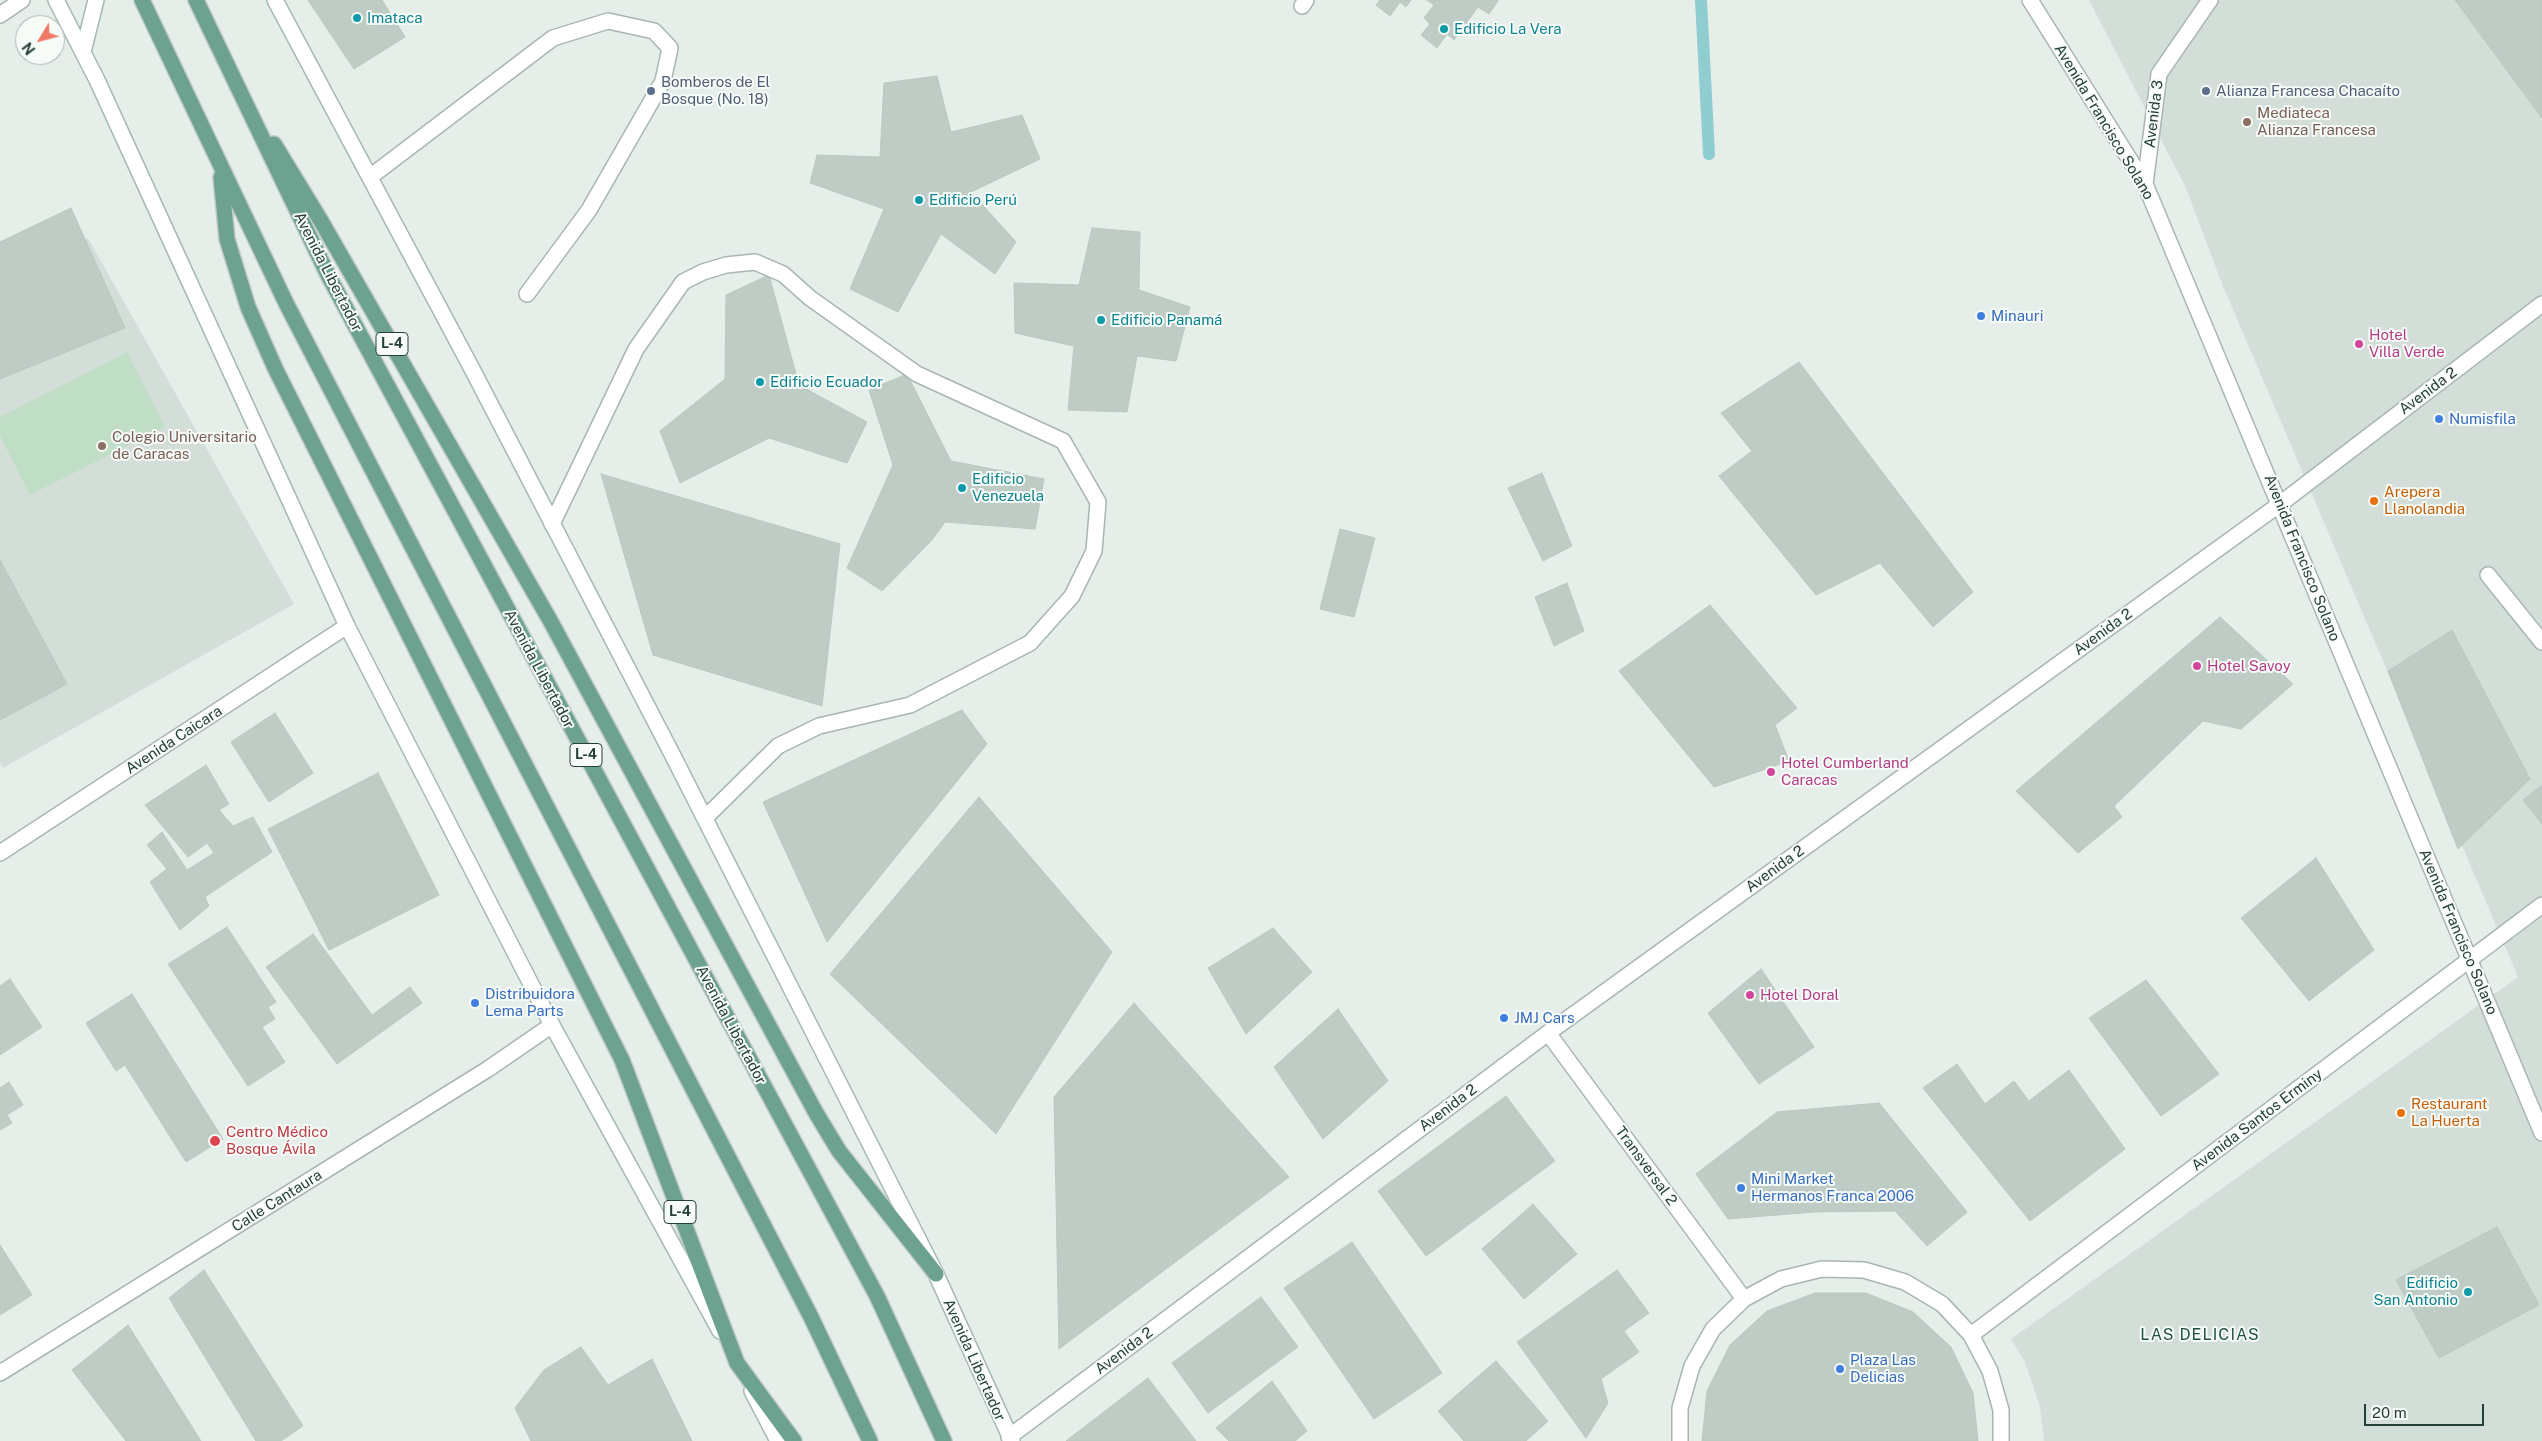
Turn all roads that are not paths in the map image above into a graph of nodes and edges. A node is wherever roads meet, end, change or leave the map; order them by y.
1 (22, 0) edge
2 (56, 0) edge
3 (96, 0) edge
4 (142, 0) edge
5 (196, 0) edge
6 (275, 0) edge
7 (2030, 0) edge
8 (2210, 0) edge
9 (0, 16) edge
10 (83, 52) junction
11 (228, 68) junction
12 (220, 166) junction
13 (370, 177) junction
14 (2145, 184) junction
15 (527, 294) dead end
16 (2542, 304) edge
17 (2280, 504) junction
18 (552, 524) junction
19 (2488, 574) dead end
20 (347, 626) junction
21 (2542, 642) edge
22 (704, 818) junction
23 (0, 853) edge
24 (2542, 905) edge
25 (2470, 959) junction
26 (552, 1025) junction
27 (1548, 1033) junction
28 (2542, 1133) edge
29 (936, 1274) junction
30 (1744, 1299) junction
31 (1971, 1335) junction
32 (738, 1363) junction
33 (0, 1374) edge
34 (1010, 1439) edge
35 (778, 1441) edge
36 (794, 1441) edge
37 (870, 1441) edge
38 (944, 1441) edge
39 (1680, 1441) edge
40 (2001, 1441) edge

1 - 9 street
2 - 10 street, L-4
3 - 10 street
4 - 12 main road, L-4
5 - 11 main road, Avenida Libertador / L-4
6 - 13 street, Avenida Libertador / L-4
7 - 14 street, Avenida Francisco Solano
8 - 14 street, Avenida 3
10 - 20 street, L-4
11 - 29 main road, L-4
11 - 38 main road, Avenida Libertador / L-4
12 - 32 main road, L-4
12 - 37 main road, L-4
13 - 15 street
13 - 18 street, Avenida Libertador / L-4
14 - 17 street, Avenida Francisco Solano
16 - 17 street, Avenida 2
17 - 25 street, Avenida Francisco Solano
17 - 27 street, Avenida 2
18 - 22 street, Avenida Libertador / L-4
18 - 22 street
19 - 21 street
20 - 23 street, Avenida Caicara
20 - 26 street, L-4
22 - 29 street, Avenida Libertador / L-4
24 - 25 street, Avenida Santos Erminy
25 - 28 street, Avenida Francisco Solano
25 - 31 street, Avenida Santos Erminy
26 - 32 street, L-4
26 - 33 street, Calle Cantaura
27 - 30 street, Transversal 2
27 - 34 street, Avenida 2
29 - 34 street, Avenida Libertador / L-4
30 - 31 street
30 - 39 street
31 - 40 street
32 - 35 street, L-4
32 - 36 main road, L-4

